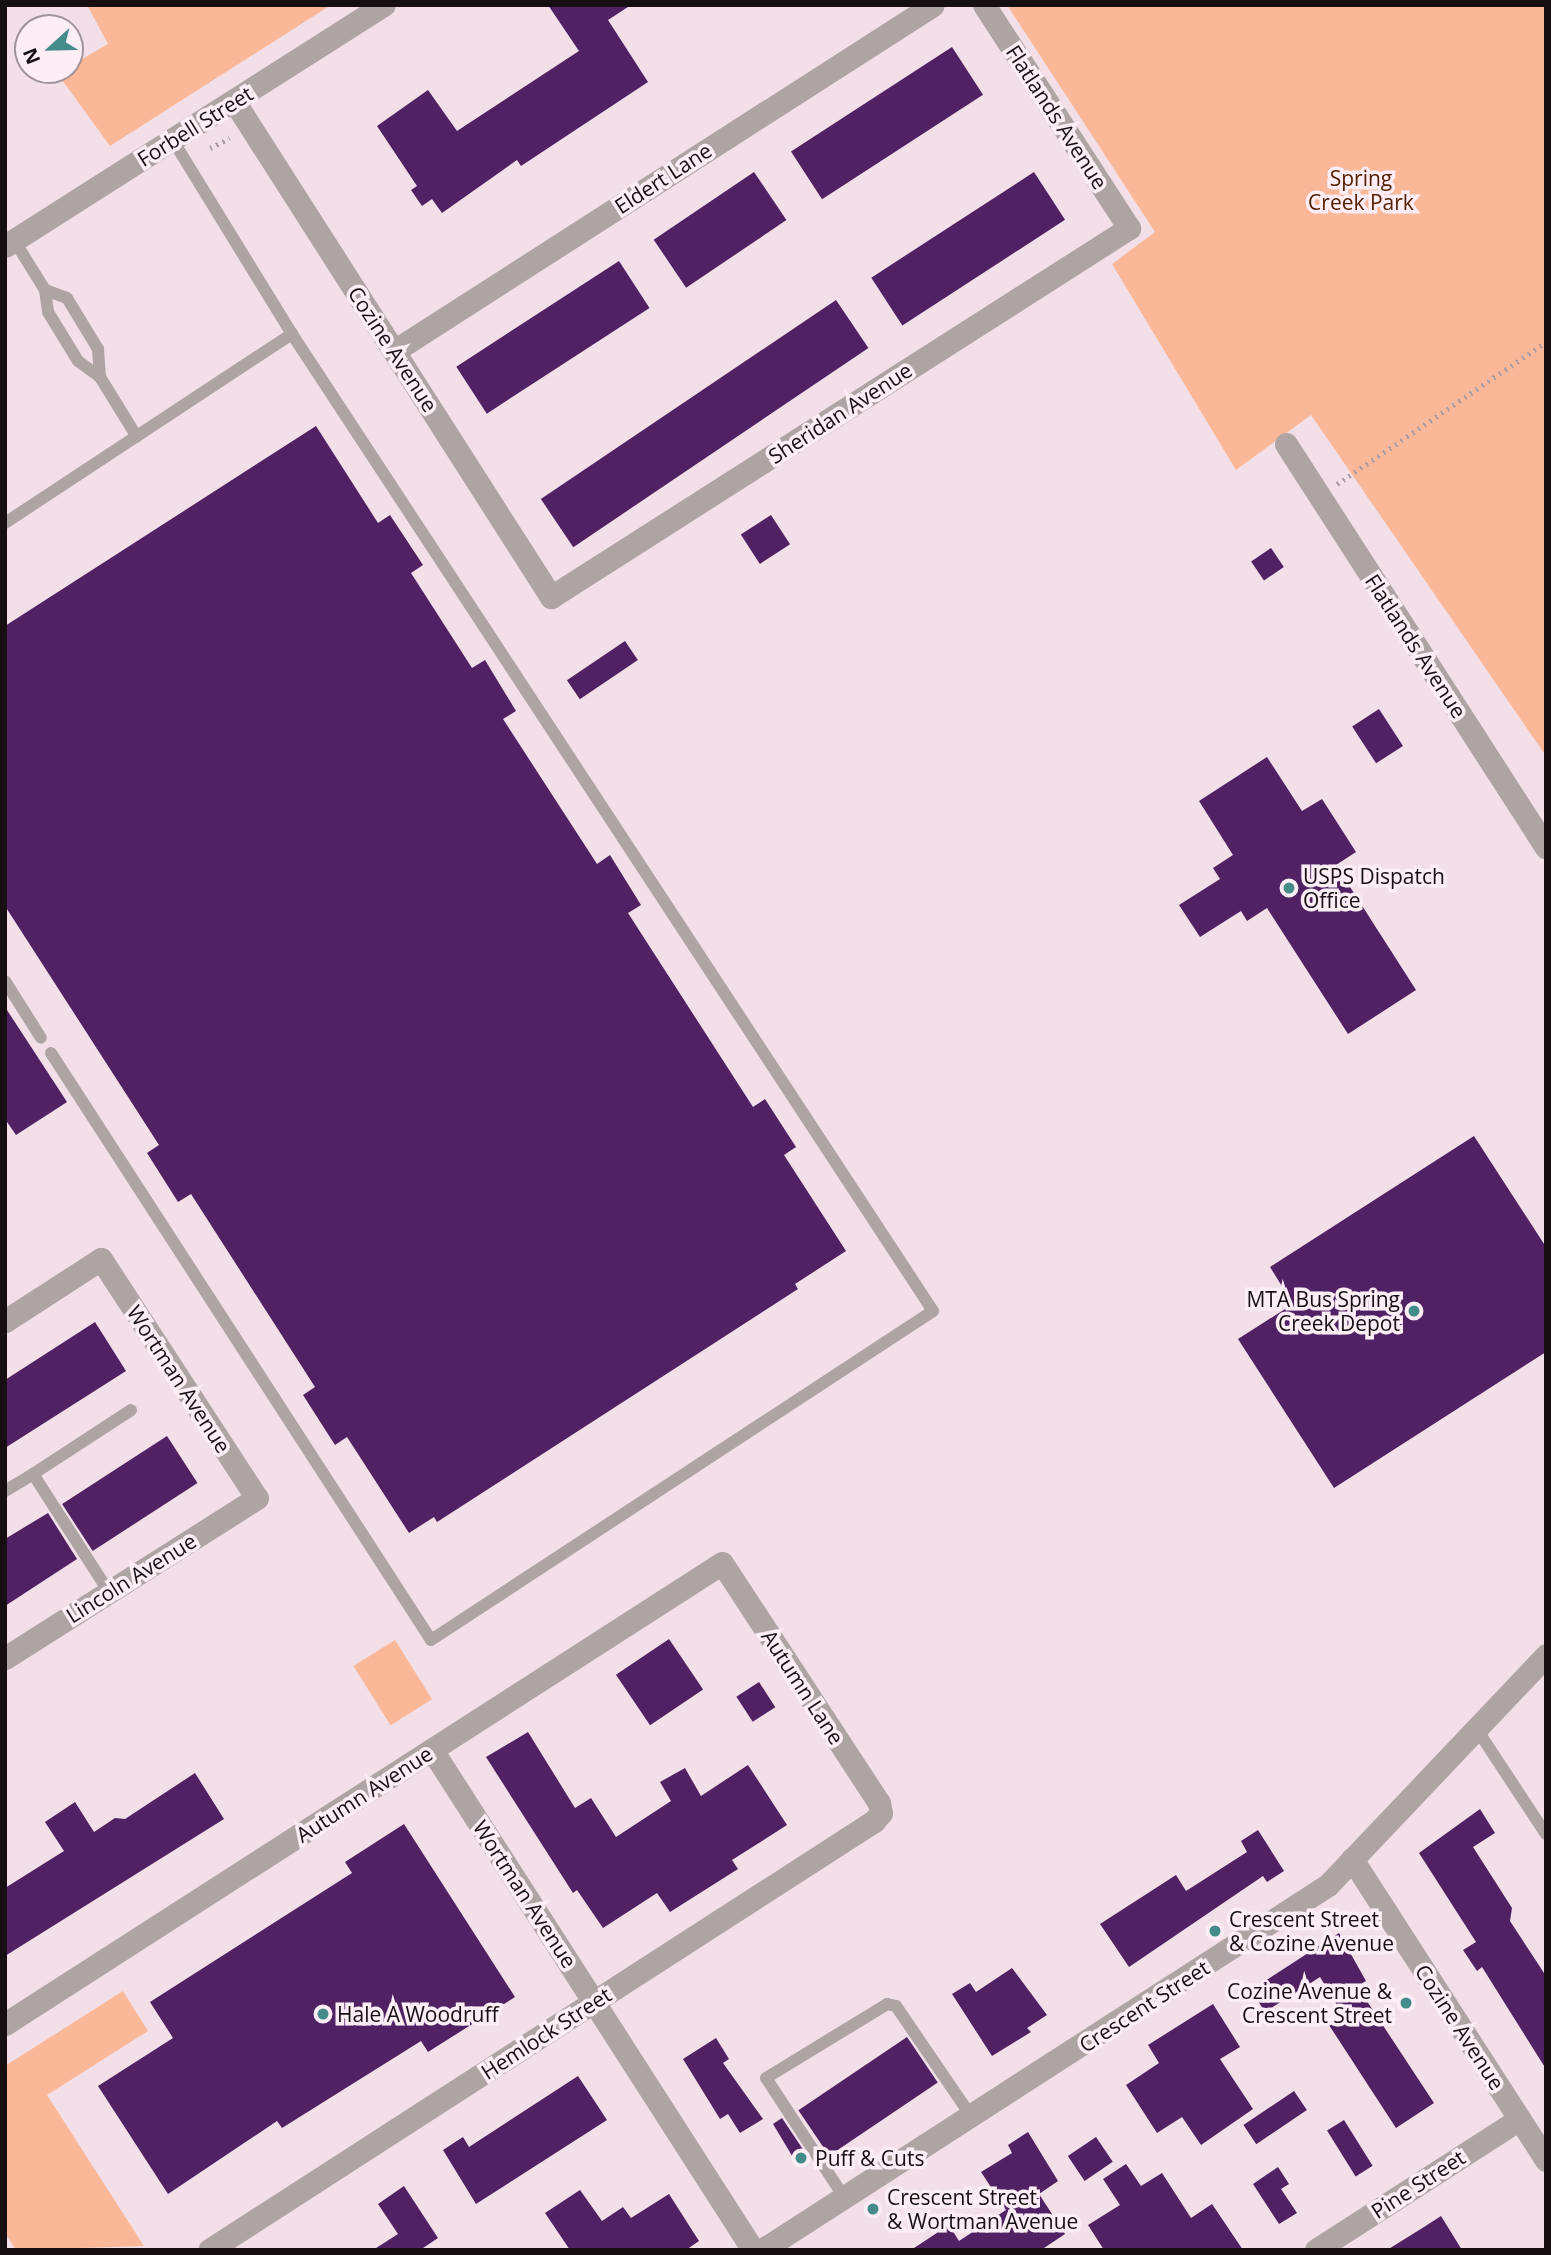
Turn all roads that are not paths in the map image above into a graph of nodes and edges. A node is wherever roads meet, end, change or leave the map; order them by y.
1 (384, 5) edge
2 (933, 5) edge
3 (984, 5) edge
4 (234, 101) junction
5 (172, 139) junction
6 (1129, 228) joint
7 (10, 243) edge
8 (45, 290) junction
9 (292, 334) junction
10 (394, 351) junction
11 (100, 377) junction
12 (137, 437) junction
13 (1286, 444) dead end
14 (5, 523) edge
15 (551, 597) joint
16 (1546, 848) edge
17 (5, 981) edge
18 (41, 1038) dead end
19 (51, 1053) dead end
20 (5, 1321) edge
21 (131, 1410) dead end
22 (33, 1474) junction
23 (5, 1491) edge
24 (257, 1499) joint
25 (722, 1563) joint
26 (109, 1592) junction
27 (1546, 1655) edge
28 (5, 1658) edge
29 (1476, 1728) junction
30 (432, 1750) junction
31 (881, 1813) joint
32 (1546, 1833) edge
33 (1352, 1859) junction
34 (594, 2002) junction
35 (5, 2024) edge
36 (971, 2116) junction
37 (1519, 2119) junction
38 (1546, 2160) edge
39 (844, 2197) junction
40 (209, 2250) edge
41 (753, 2250) edge
42 (762, 2250) edge
43 (1316, 2250) edge

1 - 4 street, Forbell Street
2 - 10 street, Eldert Lane
3 - 6 street, Flatlands Avenue
4 - 5 street, Forbell Street
4 - 10 street, Cozine Avenue
5 - 7 street, Forbell Street
5 - 9 lane
6 - 15 street, Sheridan Avenue
7 - 8 lane
8 - 11 lane
8 - 11 lane
9 - 12 lane
9 - 19 lane
10 - 15 street, Cozine Avenue
11 - 12 lane
12 - 14 lane
13 - 16 street, Flatlands Avenue
17 - 18 lane
20 - 24 street, Wortman Avenue
21 - 22 lane
22 - 23 lane
22 - 26 lane
24 - 26 street, Lincoln Avenue
25 - 30 street, Autumn Avenue
25 - 31 street, Autumn Lane
26 - 28 street, Lincoln Avenue
27 - 29 street, Crescent Street
29 - 32 lane
29 - 33 street, Crescent Street
30 - 34 street, Wortman Avenue
30 - 35 street, Autumn Avenue
31 - 34 street, Hemlock Street
33 - 36 street, Crescent Street
33 - 37 street, Cozine Avenue
34 - 40 street, Hemlock Street
34 - 41 street, Wortman Avenue
36 - 39 street, Crescent Street
36 - 39 lane
37 - 38 street, Cozine Avenue
37 - 43 street, Pine Street
39 - 42 street, Crescent Street

